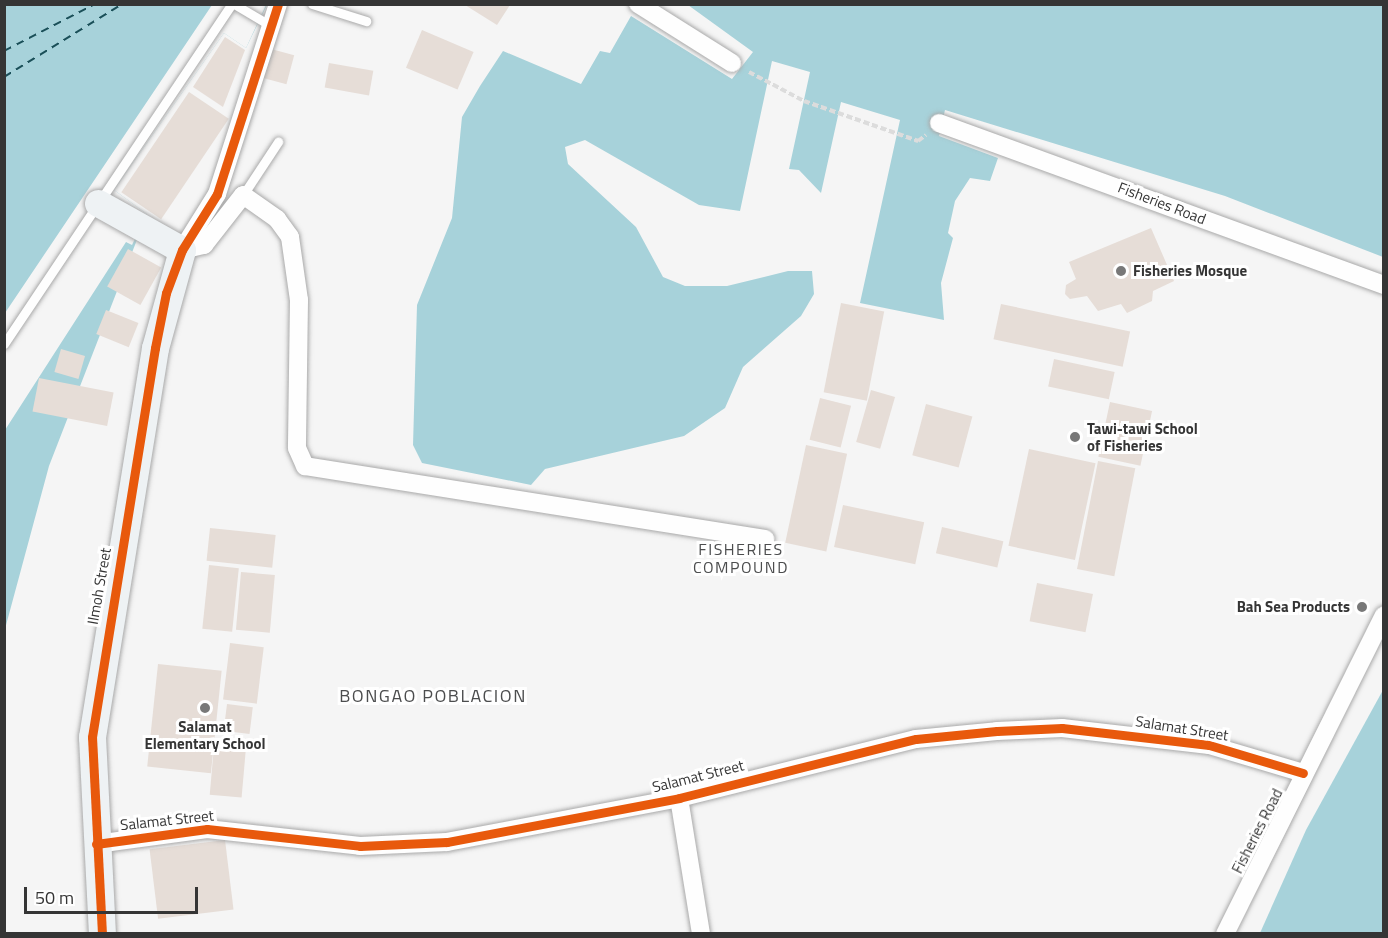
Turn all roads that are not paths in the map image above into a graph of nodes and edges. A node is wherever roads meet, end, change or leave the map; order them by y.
1 (233, 4) edge
2 (278, 4) edge
3 (312, 4) edge
4 (638, 4) edge
5 (366, 21) dead end
6 (271, 26) junction
7 (732, 63) road end
8 (939, 123) road end
9 (278, 142) dead end
10 (243, 195) junction
11 (98, 203) junction
12 (182, 250) junction
13 (1383, 285) edge
14 (4, 344) edge
15 (765, 539) dead end
16 (1383, 615) edge
17 (1304, 773) junction
18 (679, 798) junction
19 (96, 844) junction
20 (102, 933) edge
21 (701, 933) edge
22 (1225, 933) edge

1 - 6 lane
1 - 11 lane
2 - 6 street
3 - 5 lane
4 - 7 street
6 - 12 street
8 - 13 street, Fisheries Road
9 - 10 lane
10 - 12 street
10 - 15 street
11 - 12 street
11 - 14 lane
12 - 19 street, Ilmoh Street
16 - 17 street, Fisheries Road
17 - 18 street, Salamat Street
17 - 22 street, Fisheries Road
18 - 19 street, Salamat Street
18 - 21 street
19 - 20 street, Ilmoh Street

